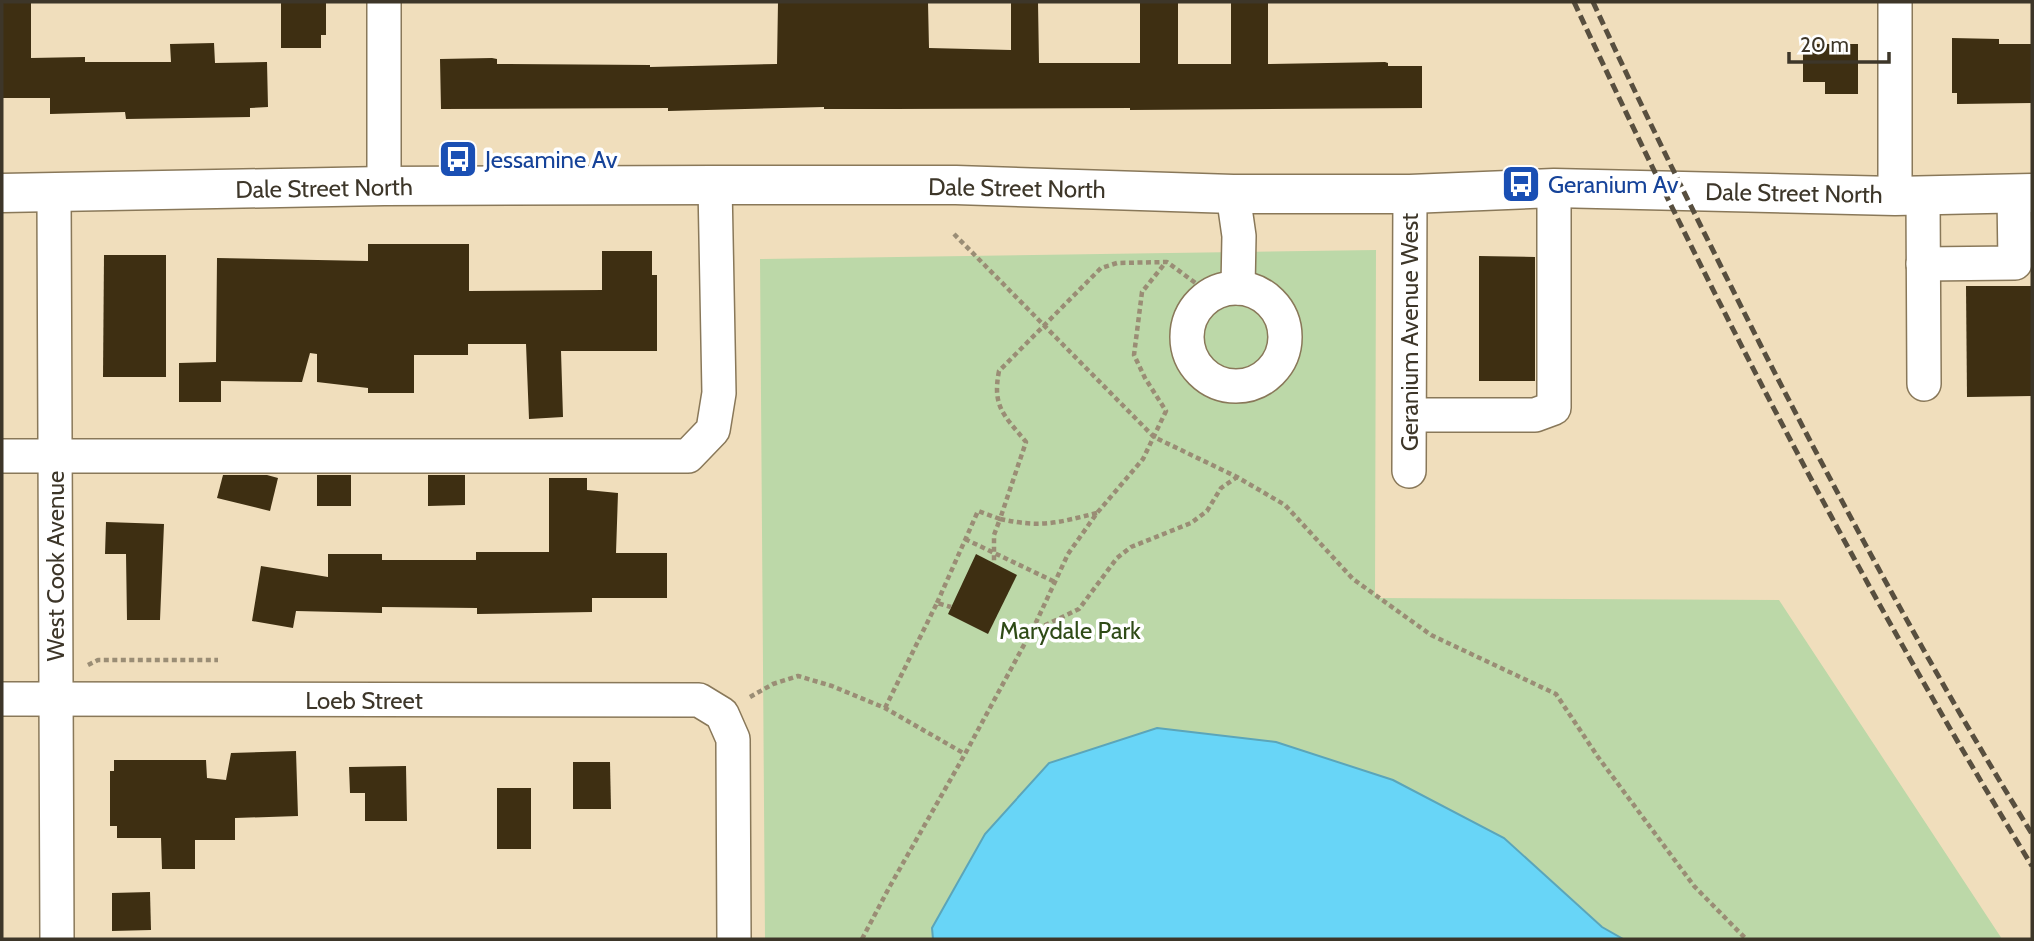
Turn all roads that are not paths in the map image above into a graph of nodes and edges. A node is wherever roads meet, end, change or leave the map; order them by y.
1 (384, 2) edge
2 (1895, 2) edge
3 (715, 185) junction
4 (384, 186) junction
5 (1554, 188) junction
6 (2, 193) edge
7 (2023, 193) edge
8 (54, 194) junction
9 (1233, 194) junction
10 (1410, 194) junction
11 (1909, 195) junction
12 (1923, 264) junction
13 (1224, 291) road end
14 (1924, 384) dead end
15 (1410, 415) junction
16 (2, 456) edge
17 (55, 457) junction
18 (1409, 471) dead end
19 (2, 699) edge
20 (56, 699) junction
21 (57, 939) edge
22 (734, 939) edge

1 - 4 street
2 - 11 street
3 - 4 main road, Dale Street North
3 - 9 main road, Dale Street North
3 - 17 street
4 - 8 main road, Dale Street North
5 - 10 main road, Dale Street North
5 - 11 main road, Dale Street North
5 - 15 street
6 - 8 main road, Dale Street North
7 - 11 main road, Dale Street North
7 - 12 street
8 - 17 street, West Cook Avenue
9 - 10 main road, Dale Street North
9 - 13 street
10 - 15 street, Geranium Avenue West
11 - 12 street
12 - 14 street
15 - 18 street, Geranium Avenue West
16 - 17 street
17 - 20 street, West Cook Avenue
19 - 20 street, Loeb Street
20 - 21 street, West Cook Avenue
20 - 22 street, Loeb Street

